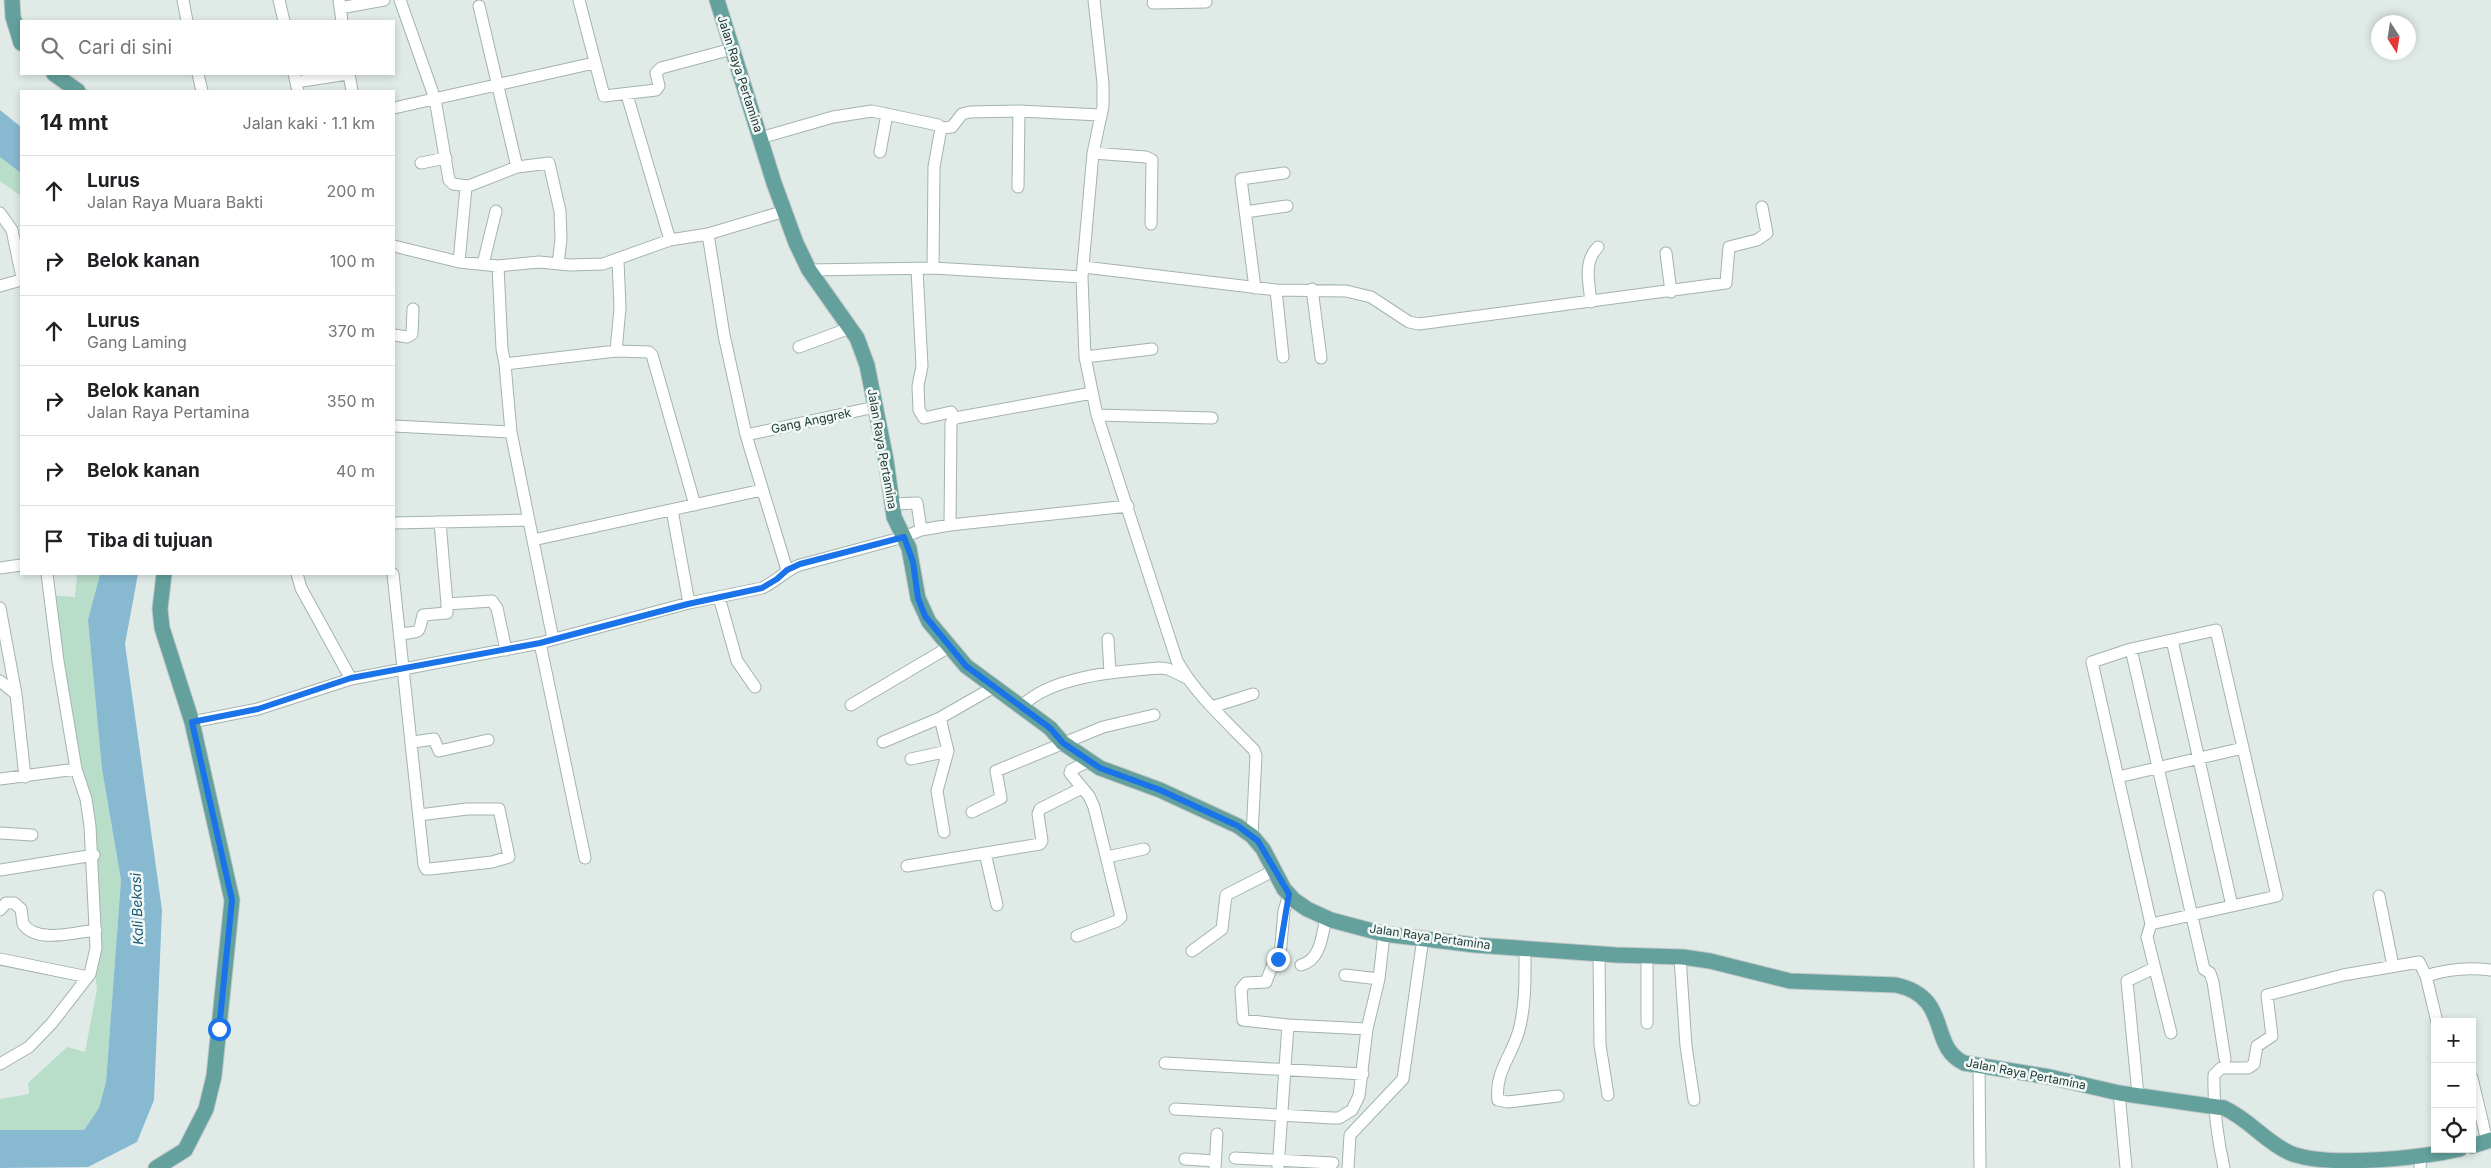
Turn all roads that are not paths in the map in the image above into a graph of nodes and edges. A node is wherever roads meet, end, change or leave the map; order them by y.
1 (12, 0) edge
2 (183, 0) edge
3 (279, 0) edge
4 (384, 0) edge
5 (400, 0) edge
6 (579, 0) edge
7 (717, 0) edge
8 (1094, 0) edge
9 (1179, 1) edge
10 (1206, 2) dead end
11 (1153, 3) dead end
12 (340, 4) edge
13 (479, 6) dead end
14 (188, 20) edge
15 (284, 20) edge
16 (342, 20) edge
17 (20, 40) edge
18 (732, 49) junction
19 (594, 62) junction
20 (55, 75) edge
21 (198, 75) edge
22 (342, 75) edge
23 (348, 75) edge
24 (296, 82) edge
25 (498, 86) junction
26 (77, 90) edge
27 (202, 90) edge
28 (352, 90) edge
29 (627, 95) junction
30 (435, 99) junction
31 (395, 108) edge
32 (1019, 111) junction
33 (887, 114) junction
34 (1100, 115) junction
35 (941, 128) junction
36 (760, 138) junction
37 (880, 152) dead end
38 (1092, 153) junction
39 (446, 158) junction
40 (421, 163) dead end
41 (517, 167) junction
42 (1284, 173) dead end
43 (468, 186) junction
44 (1018, 187) dead end
45 (1288, 206) dead end
46 (1762, 207) dead end
47 (496, 210) dead end
48 (785, 210) junction
49 (1245, 212) junction
50 (0, 213) edge
51 (1151, 224) dead end
52 (708, 234) junction
53 (670, 240) junction
54 (395, 246) edge
55 (1598, 247) dead end
56 (1666, 253) dead end
57 (618, 260) junction
58 (459, 262) junction
59 (483, 264) junction
60 (558, 264) junction
61 (498, 266) junction
62 (20, 268) edge
63 (933, 268) junction
64 (917, 269) junction
65 (809, 270) junction
66 (1083, 272) junction
67 (20, 280) edge
68 (0, 286) edge
69 (1255, 288) junction
70 (1312, 289) junction
71 (1276, 290) junction
72 (1671, 292) junction
73 (1591, 302) junction
74 (413, 309) dead end
75 (850, 328) junction
76 (395, 335) edge
77 (799, 347) dead end
78 (1152, 349) dead end
79 (616, 351) junction
80 (1085, 357) junction
81 (1283, 357) dead end
82 (1321, 358) dead end
83 (505, 364) junction
84 (1092, 393) junction
85 (875, 407) junction
86 (1097, 415) junction
87 (955, 418) junction
88 (1212, 418) dead end
89 (395, 426) edge
90 (510, 432) junction
91 (746, 435) junction
92 (762, 490) junction
93 (892, 504) junction
94 (695, 505) junction
95 (1128, 506) junction
96 (672, 510) junction
97 (529, 520) junction
98 (440, 522) junction
99 (395, 523) edge
100 (950, 525) junction
101 (921, 530) junction
102 (904, 537) junction
103 (533, 540) junction
104 (20, 565) edge
105 (0, 568) edge
106 (787, 570) junction
107 (47, 575) edge
108 (164, 575) edge
109 (297, 575) edge
110 (393, 575) edge
111 (719, 597) junction
112 (446, 604) junction
113 (688, 604) junction
114 (0, 608) edge
115 (400, 634) junction
116 (554, 639) junction
117 (1108, 639) dead end
118 (2172, 640) junction
119 (540, 643) junction
120 (949, 647) junction
121 (2131, 649) junction
122 (506, 650) junction
123 (404, 670) junction
124 (1110, 673) junction
125 (1187, 678) junction
126 (0, 680) edge
127 (346, 681) junction
128 (755, 687) dead end
129 (994, 687) junction
130 (16, 694) junction
131 (1253, 694) dead end
132 (851, 704) dead end
133 (1212, 706) junction
134 (1021, 707) junction
135 (1154, 715) dead end
136 (940, 718) junction
137 (192, 722) junction
138 (488, 740) dead end
139 (413, 742) junction
140 (883, 742) dead end
141 (1063, 743) junction
142 (2243, 748) junction
143 (948, 751) junction
144 (2199, 758) junction
145 (911, 759) dead end
146 (1089, 761) junction
147 (2159, 768) junction
148 (76, 769) junction
149 (25, 777) junction
150 (2118, 778) junction
151 (0, 779) edge
152 (1082, 788) junction
153 (972, 812) dead end
154 (419, 815) junction
155 (944, 832) dead end
156 (0, 833) edge
157 (32, 835) dead end
158 (1252, 836) junction
159 (1144, 849) dead end
160 (985, 853) junction
161 (94, 855) junction
162 (1107, 857) junction
163 (585, 858) dead end
164 (907, 866) dead end
165 (0, 870) edge
166 (1273, 871) junction
167 (1289, 894) junction
168 (2379, 896) dead end
169 (997, 905) dead end
170 (2232, 906) junction
171 (0, 910) edge
172 (2192, 915) junction
173 (1326, 918) junction
174 (2151, 924) junction
175 (96, 930) junction
176 (1384, 934) junction
177 (1077, 936) dead end
178 (1423, 938) junction
179 (1525, 948) junction
180 (1192, 951) dead end
181 (1599, 953) junction
182 (1647, 956) junction
183 (1680, 957) junction
184 (0, 959) edge
185 (1301, 965) dead end
186 (2393, 966) junction
187 (2154, 968) junction
188 (2491, 970) edge
189 (1345, 975) dead end
190 (2426, 976) junction
191 (88, 977) junction
192 (1380, 979) junction
193 (2436, 1018) edge
194 (1647, 1023) dead end
195 (1288, 1025) junction
196 (1367, 1029) junction
197 (2171, 1033) dead end
198 (2225, 1059) dead end
199 (1165, 1063) dead end
200 (0, 1064) edge
201 (1979, 1066) junction
202 (1286, 1070) junction
203 (1363, 1074) junction
204 (2120, 1093) junction
205 (2476, 1093) edge
206 (2138, 1095) junction
207 (1558, 1096) dead end
208 (1608, 1096) dead end
209 (1694, 1100) dead end
210 (2213, 1106) junction
211 (1175, 1109) dead end
212 (1282, 1116) junction
213 (1217, 1134) dead end
214 (2489, 1140) edge
215 (2476, 1145) edge
216 (2448, 1153) edge
217 (1235, 1158) dead end
218 (1185, 1159) dead end
219 (2421, 1162) edge
220 (1333, 1163) dead end
221 (1215, 1164) edge
222 (1278, 1164) edge
223 (2324, 1164) edge
224 (162, 1166) edge
225 (1348, 1168) edge
226 (1980, 1168) edge
227 (2126, 1168) edge
228 (2224, 1168) edge

1 - 17 main road
2 - 14 street
3 - 15 street
4 - 12 street
5 - 30 street
6 - 19 street
7 - 18 main road, Jalan Raya Pertamina
8 - 34 street
9 - 10 street
9 - 11 street
12 - 16 street
13 - 25 street
18 - 29 street
18 - 36 main road, Jalan Raya Pertamina
19 - 25 street
19 - 29 street
20 - 26 main road
21 - 27 street
22 - 24 street
23 - 28 street
25 - 30 street
25 - 41 street
29 - 53 street
30 - 31 street
30 - 39 street
32 - 34 street
32 - 35 street
32 - 44 street
33 - 35 street
33 - 36 street
33 - 37 street
34 - 38 street
35 - 63 street
36 - 48 main road, Jalan Raya Pertamina
38 - 51 street
38 - 66 street
39 - 40 street
39 - 43 street
41 - 43 street
41 - 60 street
42 - 49 street
43 - 58 street
45 - 49 street
46 - 72 street
47 - 59 street
48 - 52 street
48 - 65 main road, Jalan Raya Pertamina
49 - 69 street
50 - 62 street
52 - 53 street
52 - 91 street
53 - 57 street
54 - 58 street
55 - 73 street
56 - 72 street
57 - 60 street
57 - 79 street
58 - 59 street
59 - 61 street
60 - 61 street
61 - 83 street
63 - 64 street
63 - 66 street
64 - 65 street
64 - 87 street
65 - 75 main road, Jalan Raya Pertamina
66 - 69 street
66 - 80 street
67 - 68 street
69 - 71 street
70 - 71 street
70 - 73 street
70 - 82 street
71 - 81 street
72 - 73 street
74 - 76 street
75 - 77 street
75 - 85 main road, Jalan Raya Pertamina
78 - 80 street
79 - 83 street
79 - 94 street
80 - 84 street
83 - 90 street
84 - 86 street
84 - 87 street
85 - 91 street, Gang Anggrek
85 - 93 main road, Jalan Raya Pertamina
86 - 88 street
86 - 95 street
87 - 100 street
89 - 90 street
90 - 97 street
91 - 92 street
92 - 94 street
92 - 106 street
93 - 101 street
93 - 102 main road, Jalan Raya Pertamina
94 - 96 street
95 - 100 street
95 - 125 street
96 - 103 street
96 - 113 street
97 - 98 street
97 - 103 street
98 - 99 street
98 - 112 street
100 - 101 street
101 - 102 street
102 - 106 street
102 - 120 main road, Jalan Raya Pertamina
103 - 116 street
104 - 105 street
106 - 111 street
107 - 148 street
108 - 137 main road
109 - 127 street
110 - 115 street
111 - 113 street
111 - 128 street
112 - 115 street
112 - 122 street
113 - 116 street
114 - 130 street
115 - 123 street
116 - 119 street
117 - 124 street
118 - 121 street
118 - 142 street
118 - 144 street
119 - 122 street
119 - 163 street
120 - 129 main road, Jalan Raya Pertamina
120 - 132 street
121 - 147 street
121 - 150 street
122 - 123 street
123 - 127 street
123 - 139 street
124 - 125 street
124 - 134 street
125 - 133 street
126 - 130 street
127 - 137 street
129 - 134 main road, Jalan Raya Pertamina
129 - 136 street
130 - 149 street
131 - 133 street
133 - 158 street
134 - 141 main road, Jalan Raya Pertamina
135 - 141 street
136 - 140 street
136 - 143 street
137 - 224 main road
138 - 139 street
139 - 154 street
141 - 146 main road, Jalan Raya Pertamina
141 - 153 street
142 - 144 street
142 - 170 street
143 - 145 street
143 - 155 street
144 - 147 street
144 - 170 street
146 - 152 street
146 - 158 main road, Jalan Raya Pertamina
147 - 150 street
147 - 172 street
148 - 149 street
148 - 161 street
149 - 151 street
150 - 174 street
152 - 160 street
152 - 162 street
154 - 154 street
156 - 157 street
158 - 166 main road, Jalan Raya Pertamina
159 - 162 street
160 - 164 street
160 - 169 street
161 - 165 street
161 - 175 street
162 - 177 street
166 - 167 main road, Jalan Raya Pertamina
166 - 180 street
167 - 173 main road, Jalan Raya Pertamina
167 - 195 street
168 - 186 street
170 - 172 street
171 - 175 street
172 - 174 street
172 - 198 street
173 - 176 main road, Jalan Raya Pertamina
173 - 185 street
174 - 187 street
175 - 191 street
176 - 178 main road, Jalan Raya Pertamina
176 - 192 street
178 - 179 main road, Jalan Raya Pertamina
178 - 225 street
179 - 181 main road, Jalan Raya Pertamina
179 - 207 street
181 - 182 main road, Jalan Raya Pertamina
181 - 208 street
182 - 183 main road, Jalan Raya Pertamina
182 - 194 street
183 - 201 main road, Jalan Raya Pertamina
183 - 209 street
184 - 191 street
186 - 190 street
186 - 210 street
187 - 197 street
187 - 206 street
188 - 190 street
189 - 192 street
190 - 193 street
191 - 200 street
192 - 196 street
195 - 196 street
195 - 202 street
196 - 203 street
199 - 202 street
201 - 204 main road, Jalan Raya Pertamina
201 - 226 street
202 - 203 street
202 - 212 street
203 - 212 street
204 - 206 main road, Jalan Raya Pertamina
204 - 227 street
205 - 214 street
206 - 210 main road, Jalan Raya Pertamina
210 - 223 main road, Jalan Raya Pertamina
210 - 228 street
211 - 212 street
212 - 222 street
213 - 221 street
214 - 215 main road
216 - 219 main road, Jalan Raya Pertamina
217 - 222 street
218 - 221 street
219 - 223 main road, Jalan Raya Pertamina
220 - 222 street

